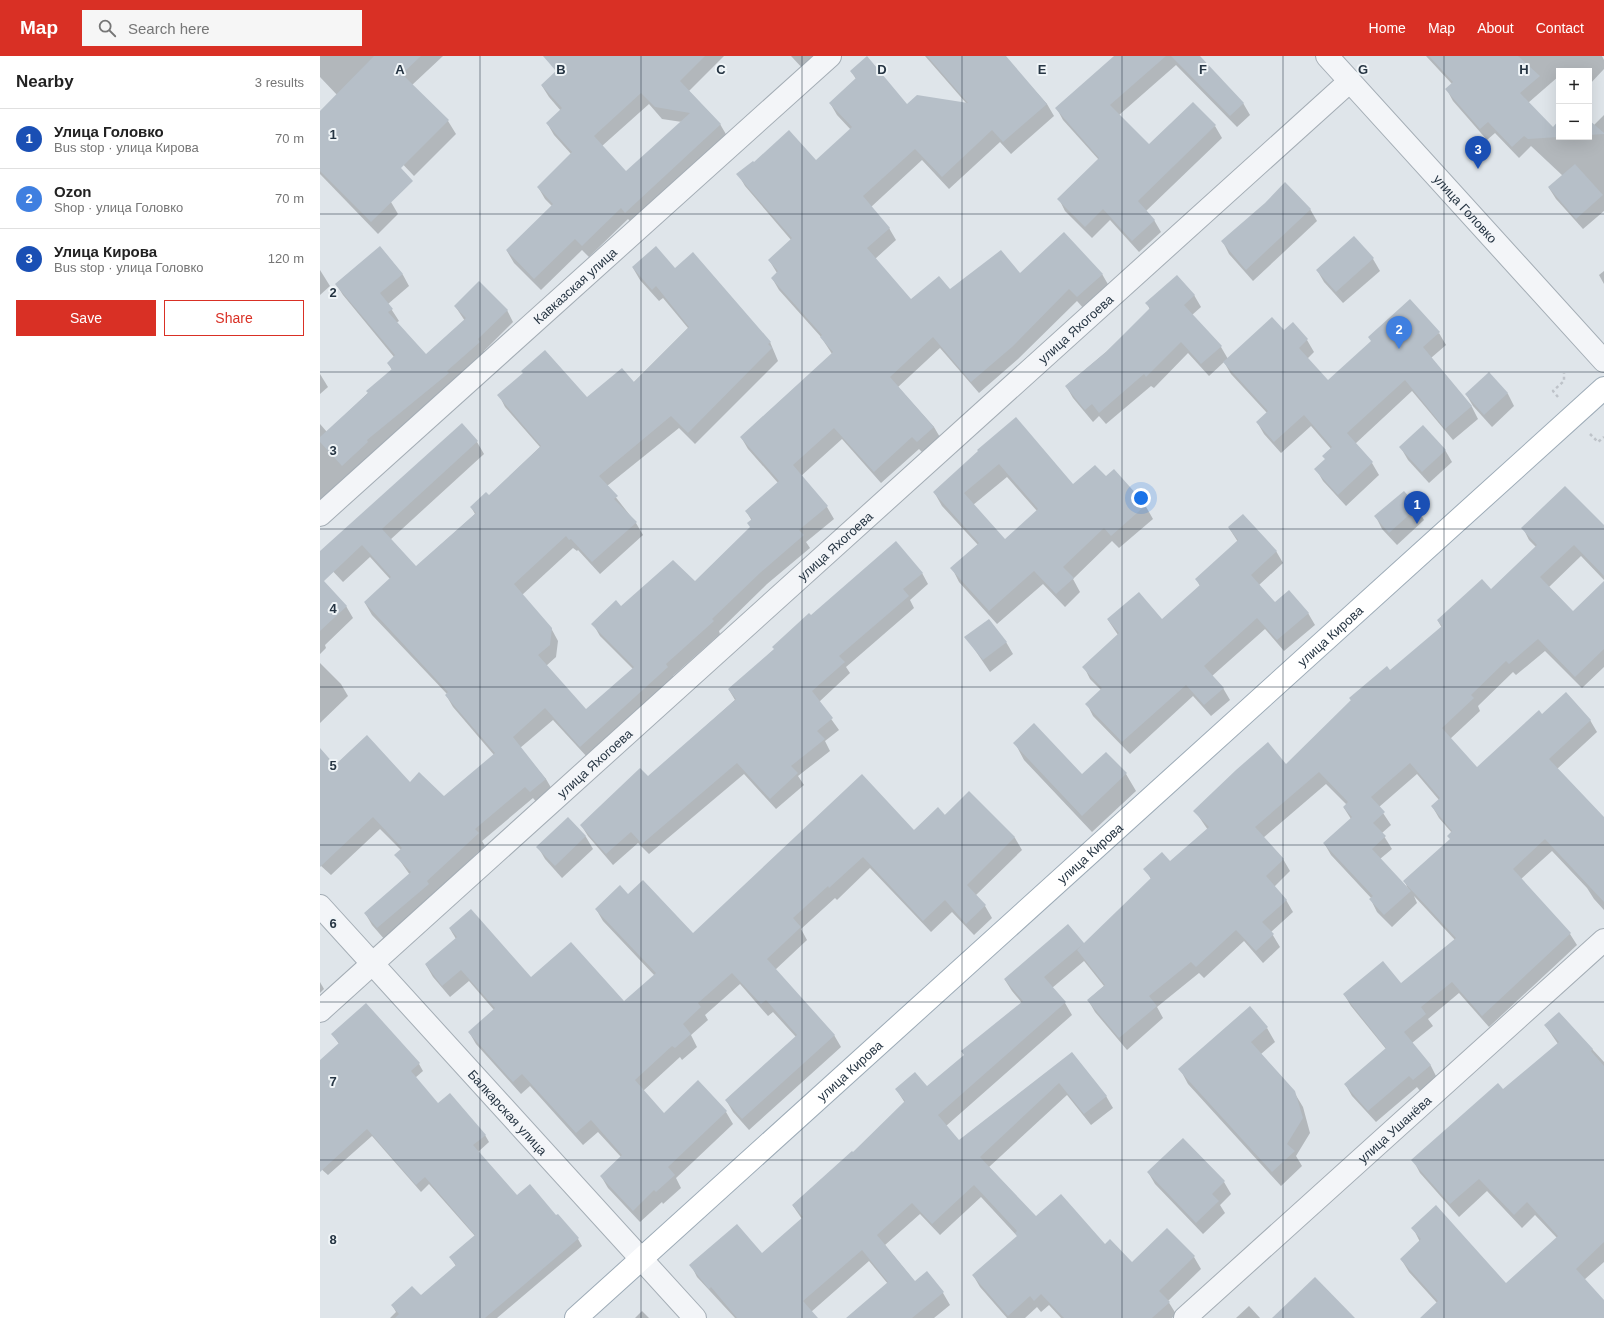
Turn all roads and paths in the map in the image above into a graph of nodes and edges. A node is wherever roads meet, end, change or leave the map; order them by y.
1 (830, 56) edge
2 (1327, 56) edge
3 (1350, 81) junction
4 (1604, 361) edge
5 (1564, 373) dead end
6 (1604, 388) edge
7 (1560, 398) dead end
8 (1588, 432) dead end
9 (1604, 437) edge
10 (320, 515) edge
11 (320, 906) edge
12 (1604, 940) edge
13 (372, 964) junction
14 (320, 1011) edge
15 (642, 1258) junction
16 (576, 1318) edge
17 (695, 1318) edge
18 (1185, 1318) edge

1 - 10 street, Кавказская улица
2 - 3 street, улица Головко
3 - 4 street, улица Головко
3 - 13 street, улица Яхогоева
5 - 7 path
6 - 15 main road, улица Кирова
8 - 9 path
11 - 13 street, Балкарская улица
12 - 18 street, улица Ушанёва
13 - 14 street, улица Яхогоева
13 - 15 street, Балкарская улица
15 - 16 main road, улица Кирова
15 - 17 street, Балкарская улица

